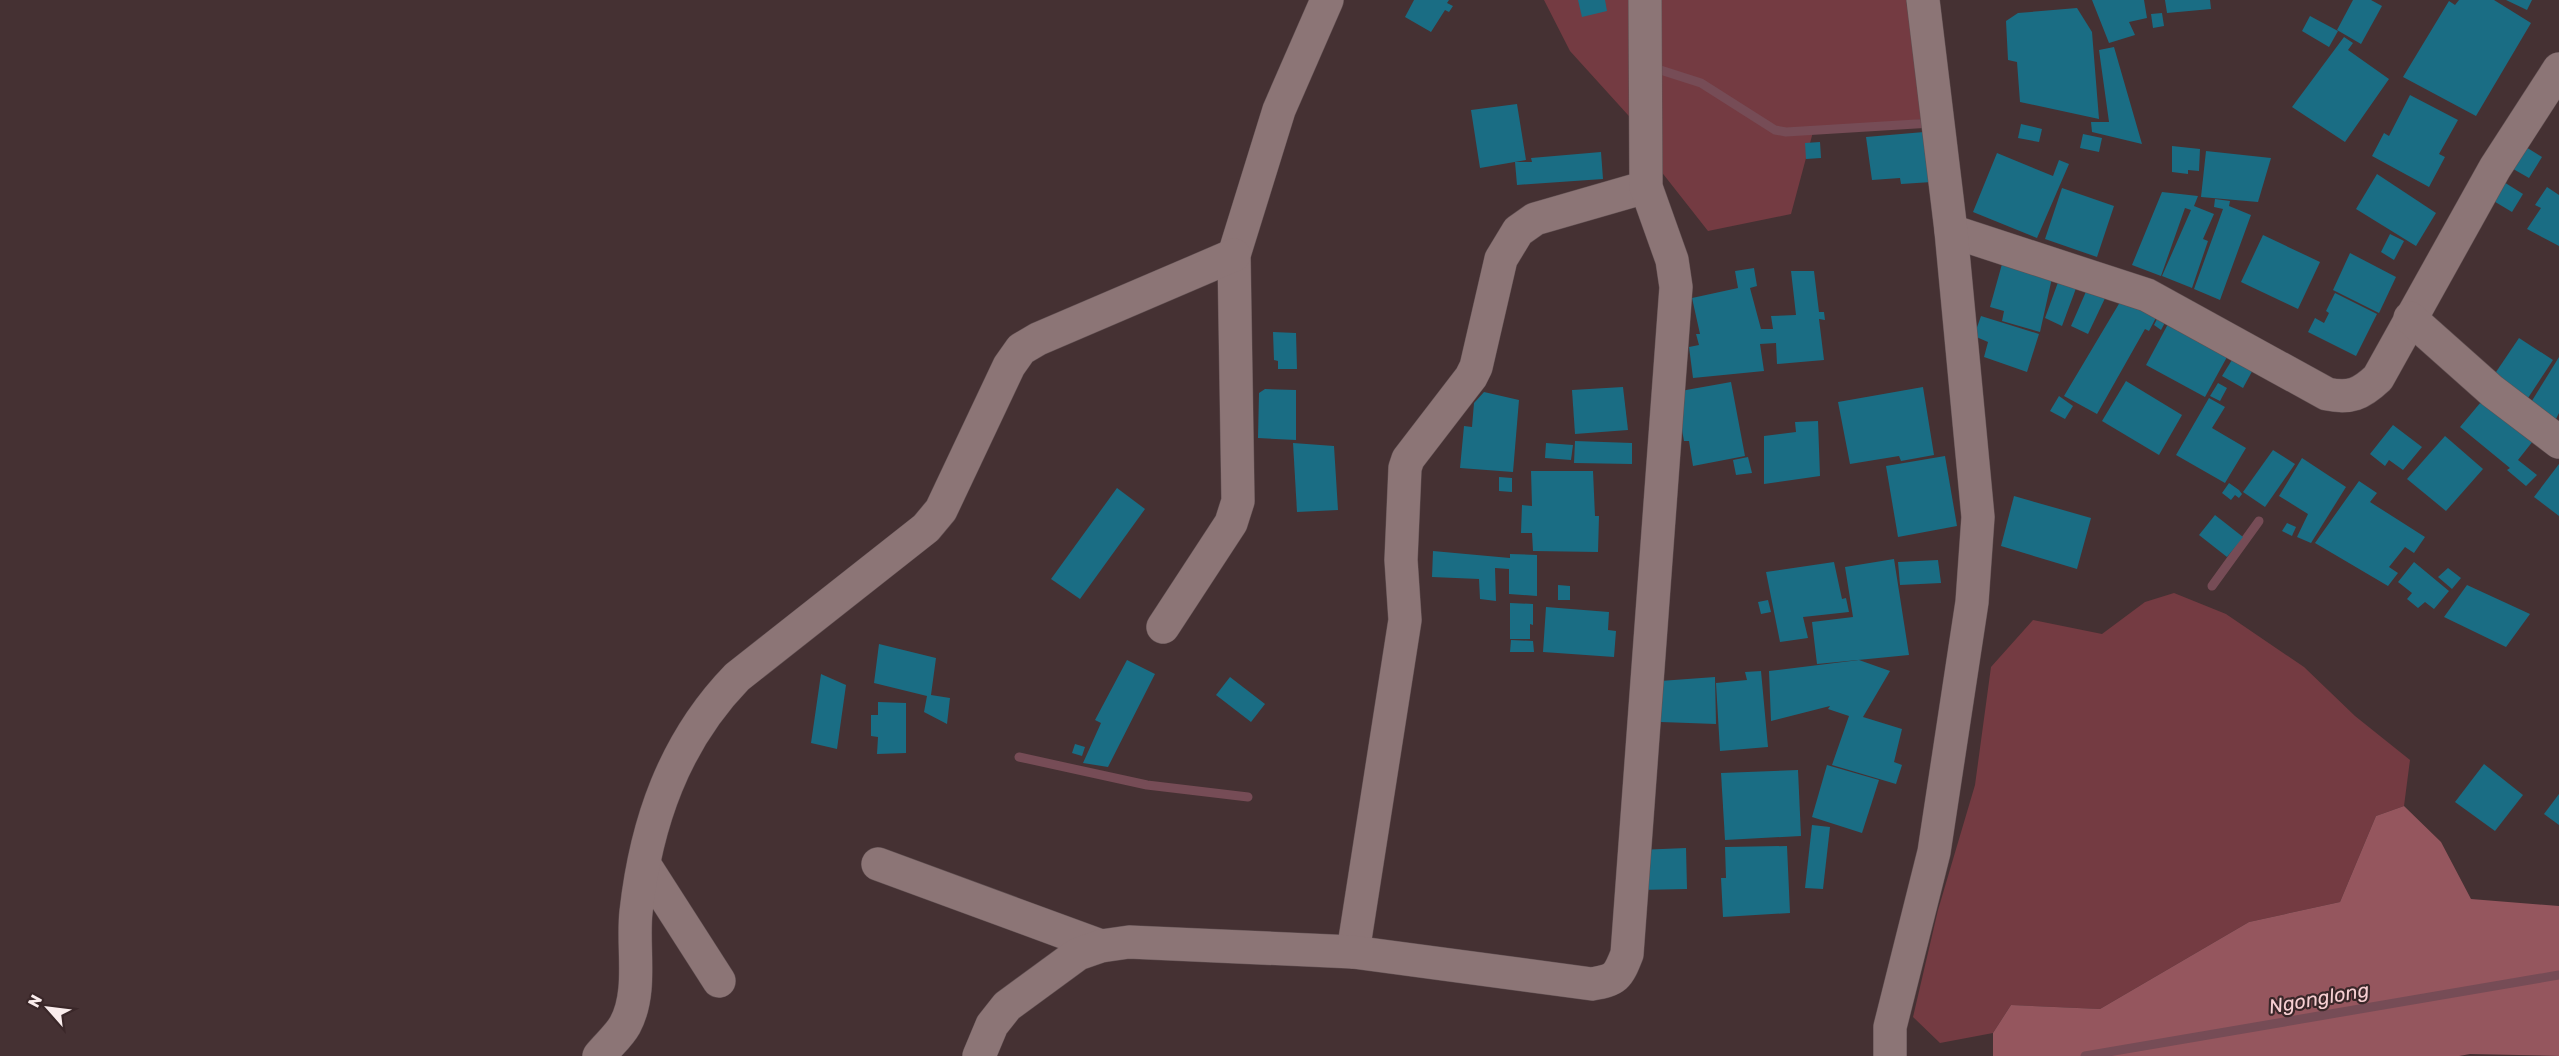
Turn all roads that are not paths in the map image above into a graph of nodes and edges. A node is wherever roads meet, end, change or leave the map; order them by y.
1 (1327, 0) edge
2 (1645, 0) edge
3 (1923, 0) edge
4 (2559, 69) edge
5 (1646, 188) junction
6 (1951, 231) junction
7 (1234, 255) junction
8 (2410, 318) junction
9 (2559, 442) edge
10 (1163, 627) dead end
11 (644, 864) junction
12 (878, 864) dead end
13 (1101, 946) junction
14 (1353, 952) junction
15 (719, 981) dead end
16 (599, 1056) edge
17 (979, 1056) edge
18 (1890, 1056) edge

1 - 7 street
2 - 5 street
3 - 6 street
4 - 8 street
5 - 14 street
5 - 14 street
6 - 8 street
6 - 18 street
7 - 10 street
7 - 11 street
8 - 9 street
11 - 15 street
11 - 16 street
12 - 13 street
13 - 14 street
13 - 17 street

